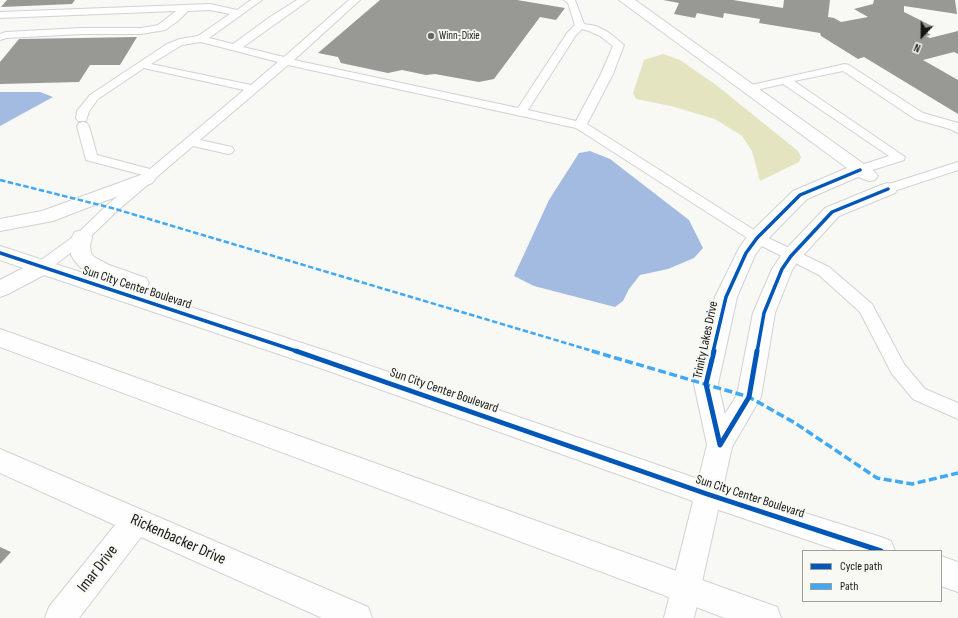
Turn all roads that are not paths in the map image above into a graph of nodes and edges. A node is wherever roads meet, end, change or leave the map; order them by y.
1 (257, 0) edge
2 (304, 0) edge
3 (355, 0) edge
4 (569, 0) edge
5 (626, 0) edge
6 (153, 4) edge
7 (202, 4) edge
8 (185, 8) junction
9 (238, 13) junction
10 (0, 15) edge
11 (580, 26) junction
12 (0, 37) edge
13 (201, 39) junction
14 (236, 47) junction
15 (286, 61) junction
16 (143, 65) junction
17 (785, 80) junction
18 (253, 89) junction
19 (746, 89) junction
20 (521, 112) junction
21 (580, 125) junction
22 (958, 129) edge
23 (191, 142) junction
24 (228, 150) dead end
25 (958, 166) edge
26 (860, 170) junction
27 (149, 177) junction
28 (888, 189) junction
29 (0, 225) edge
30 (82, 237) junction
31 (757, 238) junction
32 (0, 253) edge
33 (791, 256) junction
34 (42, 267) junction
35 (0, 289) edge
36 (0, 338) edge
37 (331, 362) junction
38 (958, 411) edge
39 (720, 445) junction
40 (0, 461) edge
41 (707, 494) junction
42 (136, 521) junction
43 (878, 550) edge
44 (942, 571) edge
45 (958, 577) edge
46 (687, 588) junction
47 (60, 618) edge
48 (356, 618) edge
49 (679, 618) edge
50 (766, 618) edge

1 - 9 lane
2 - 14 lane
3 - 15 lane
4 - 11 lane
5 - 19 main road
6 - 8 lane
6 - 10 lane
7 - 8 lane
7 - 9 lane
8 - 12 lane
9 - 13 lane
11 - 20 lane
11 - 21 lane
13 - 14 lane
13 - 16 lane
14 - 15 lane
15 - 18 lane
15 - 20 lane
16 - 18 lane
16 - 27 lane
17 - 19 lane
17 - 22 lane
17 - 26 lane, Trinity Lakes Drive
18 - 23 lane
19 - 26 main road
20 - 21 lane
21 - 31 lane
23 - 24 lane
23 - 27 lane
25 - 28 lane
26 - 28 main road
26 - 31 main road, Trinity Lakes Drive
27 - 29 main road
27 - 30 lane
28 - 33 main road, Trinity Lakes Drive
30 - 34 lane
30 - 37 main road
31 - 33 lane
31 - 39 main road, Trinity Lakes Drive
32 - 34 main road, Sun City Center Boulevard
33 - 38 lane
33 - 39 main road, Trinity Lakes Drive
34 - 35 main road
34 - 37 main road, Sun City Center Boulevard
36 - 46 main road
37 - 41 main road, Sun City Center Boulevard
39 - 41 main road, Trinity Lakes Drive
40 - 42 main road, Rickenbacker Drive
41 - 43 main road, Sun City Center Boulevard
41 - 46 main road, Trinity Lakes Drive
42 - 47 main road, Imar Drive
42 - 48 main road, Rickenbacker Drive
44 - 45 main road
46 - 49 main road, Trinity Lakes Drive
46 - 50 main road

